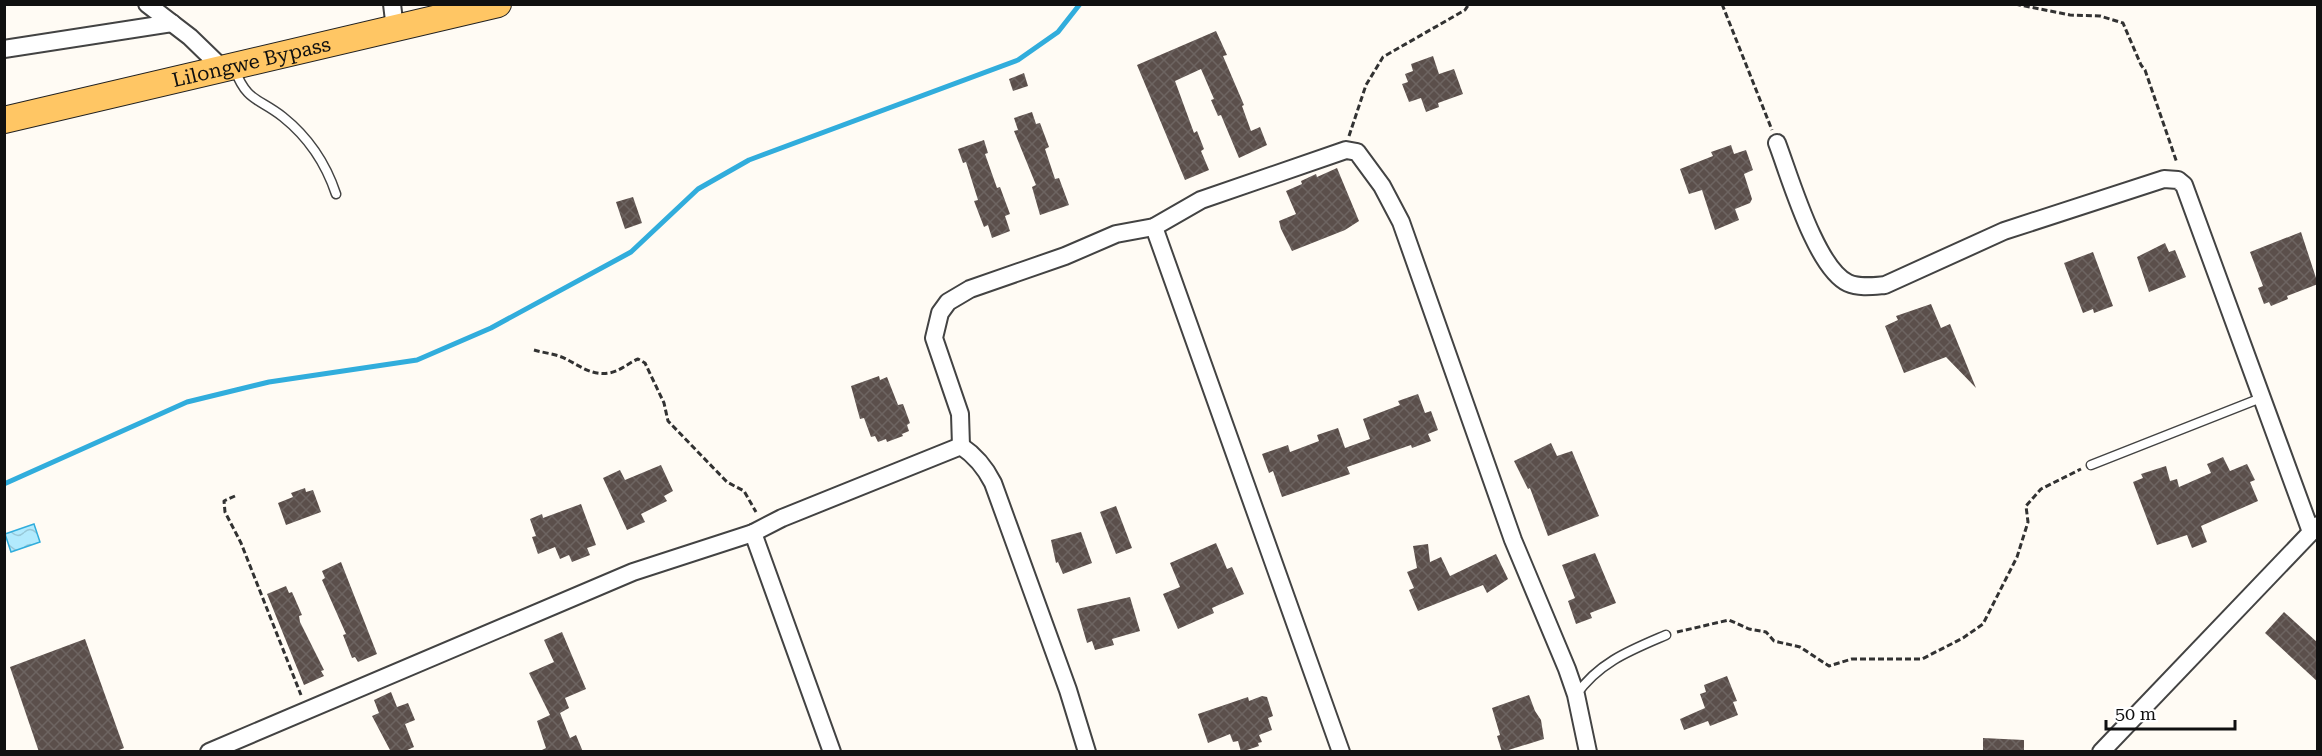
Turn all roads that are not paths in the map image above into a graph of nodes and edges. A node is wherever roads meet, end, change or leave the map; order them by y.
1 (147, 4) edge
2 (498, 4) edge
3 (394, 17) edge
4 (172, 23) junction
5 (4, 50) edge
6 (228, 68) junction
7 (4, 120) edge
8 (1777, 143) road end
9 (336, 194) dead end
10 (1154, 227) junction
11 (2261, 398) junction
12 (961, 446) junction
13 (2091, 465) road end
14 (2314, 529) edge
15 (753, 532) junction
16 (1666, 635) road end
17 (1576, 694) junction
18 (209, 752) edge
19 (832, 752) edge
20 (1087, 752) edge
21 (1341, 752) edge
22 (1588, 752) edge
23 (2101, 752) edge

1 - 4 street
2 - 3 main road, Lilongwe Bypass
3 - 6 main road, Lilongwe Bypass
4 - 5 street
4 - 6 street
6 - 7 main road, Lilongwe Bypass
6 - 9 lane
8 - 11 street
10 - 12 street
10 - 17 street
10 - 21 street
11 - 13 lane
11 - 14 street
12 - 15 street
12 - 20 street
14 - 23 street
15 - 18 street
15 - 19 street
16 - 17 lane
17 - 22 street

